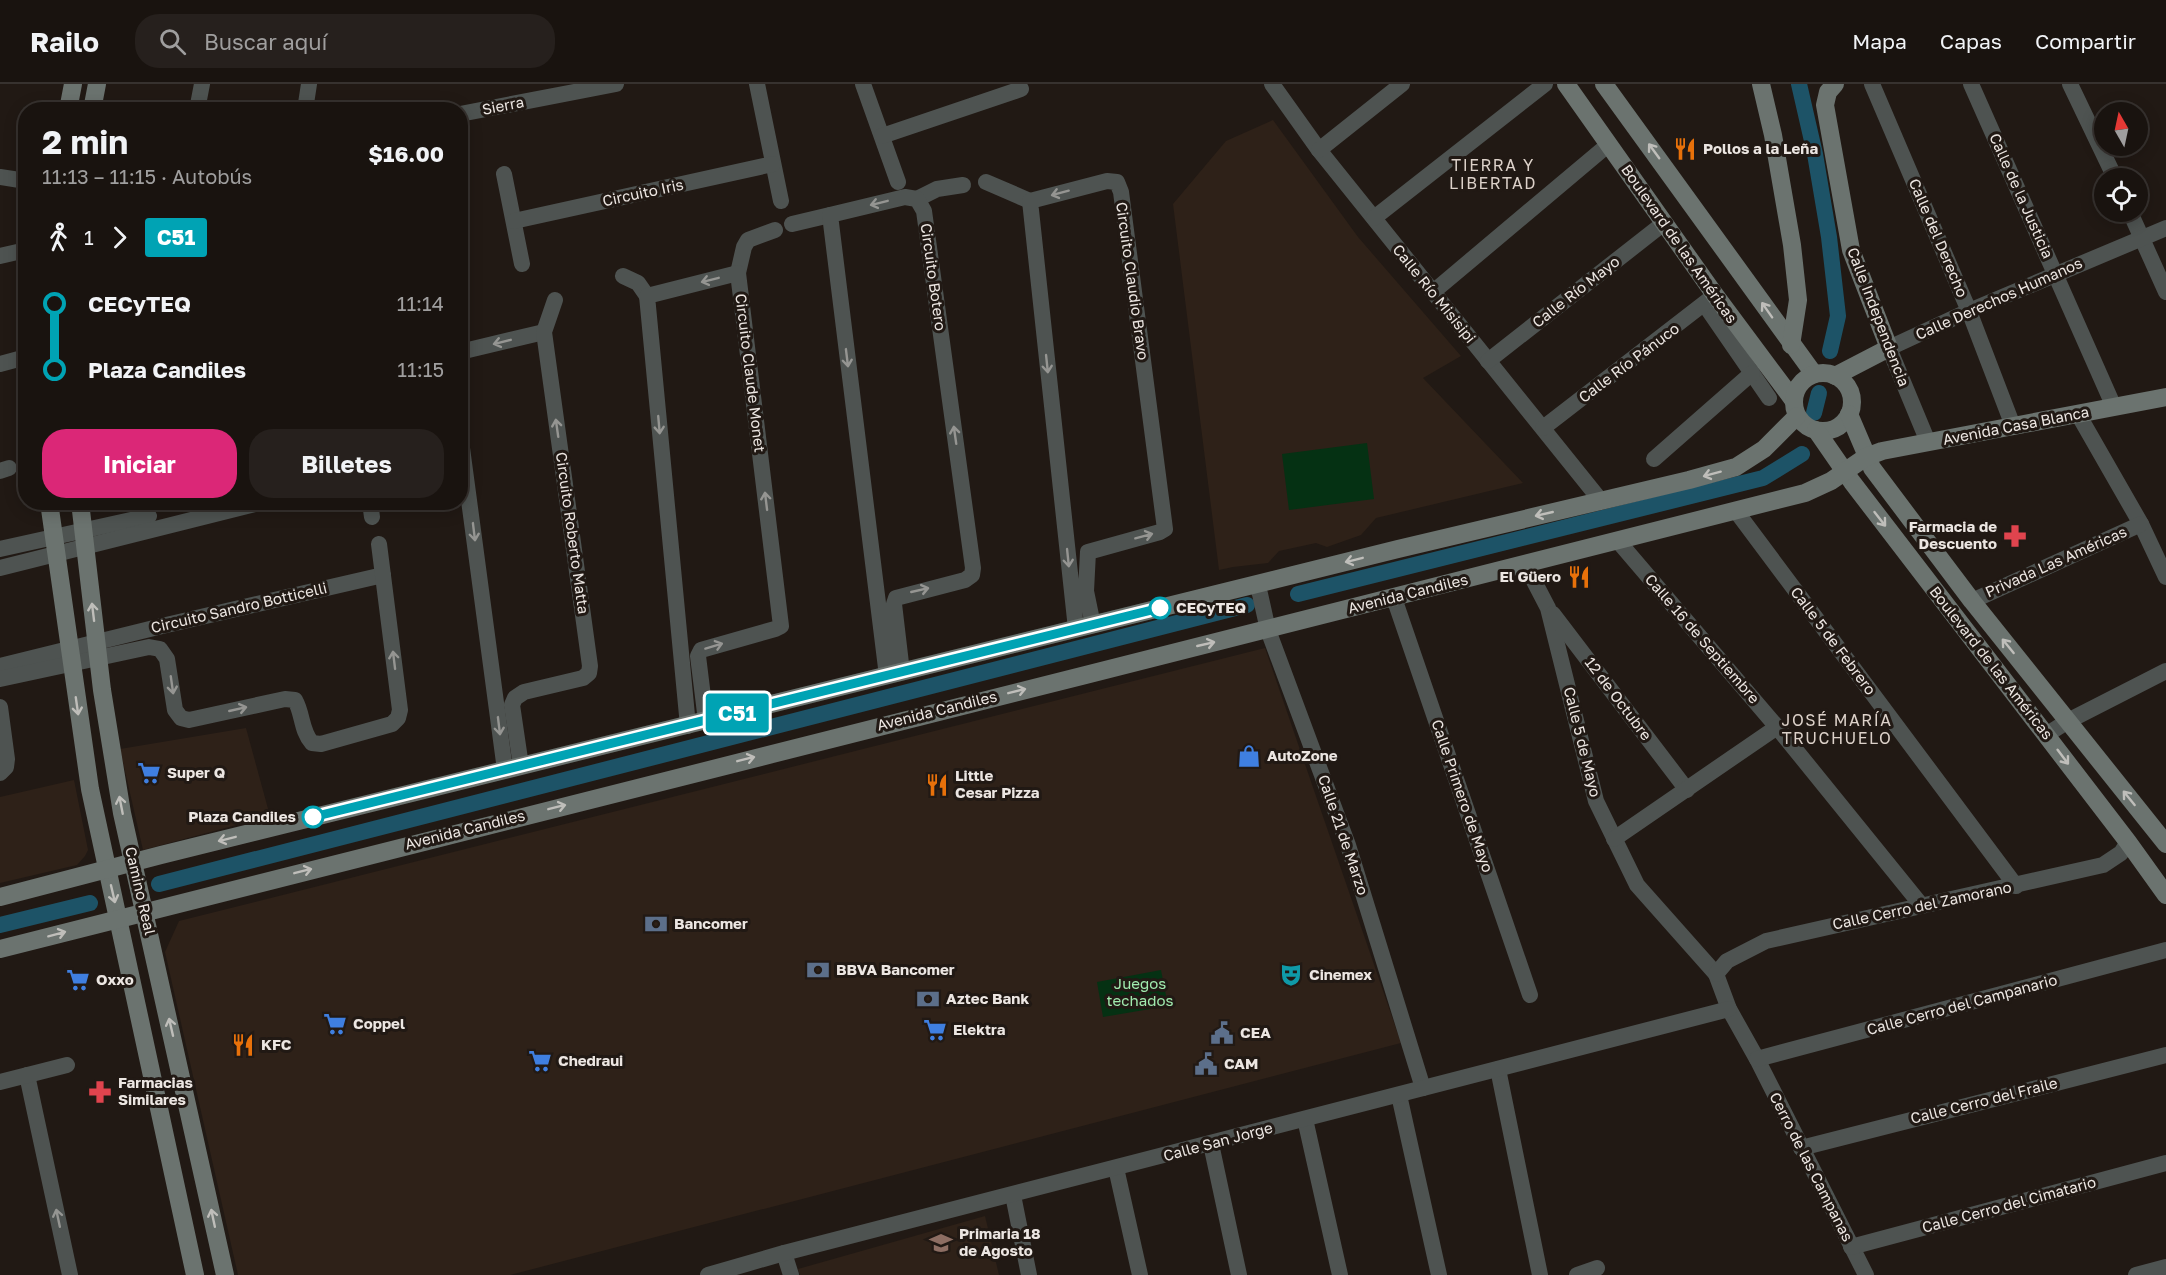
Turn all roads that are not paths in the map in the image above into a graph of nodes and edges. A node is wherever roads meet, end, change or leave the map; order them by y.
1 (73, 84) edge
2 (97, 84) edge
3 (202, 84) edge
4 (309, 84) edge
5 (616, 84) edge
6 (757, 84) edge
7 (863, 84) edge
8 (1272, 84) edge
9 (1402, 84) edge
10 (1545, 84) edge
11 (1566, 84) edge
12 (1604, 84) edge
13 (1761, 84) edge
14 (1835, 84) edge
15 (1872, 84) edge
16 (1971, 84) edge
17 (2070, 84) edge
18 (1021, 89) dead end
19 (70, 102) edge
20 (94, 102) edge
21 (199, 102) edge
22 (306, 102) edge
23 (468, 112) edge
24 (882, 136) junction
25 (1609, 144) junction
26 (1320, 150) junction
27 (773, 164) junction
28 (2110, 168) edge
29 (504, 174) dead end
30 (0, 177) edge
31 (18, 180) edge
32 (898, 182) dead end
33 (986, 182) dead end
34 (963, 185) dead end
35 (917, 199) junction
36 (781, 201) dead end
37 (1030, 201) junction
38 (830, 215) junction
39 (1374, 218) junction
40 (514, 221) junction
41 (2135, 222) edge
42 (1664, 223) junction
43 (792, 224) dead end
44 (2166, 228) edge
45 (775, 230) dead end
46 (2143, 238) junction
47 (18, 252) edge
48 (0, 256) edge
49 (522, 264) dead end
50 (738, 273) junction
51 (2056, 273) junction
52 (623, 276) dead end
53 (1433, 292) junction
54 (2166, 292) edge
55 (647, 296) junction
56 (555, 300) dead end
57 (1710, 300) junction
58 (1969, 311) junction
59 (544, 332) junction
60 (1791, 345) junction
61 (1889, 348) junction
62 (468, 350) edge
63 (18, 359) edge
64 (1488, 361) junction
65 (0, 364) edge
66 (1752, 373) junction
67 (1814, 374) junction
68 (1835, 376) junction
69 (2166, 397) edge
70 (1770, 398) dead end
71 (2114, 407) junction
72 (1795, 409) junction
73 (1849, 414) junction
74 (2078, 414) junction
75 (2013, 426) junction
76 (1543, 429) junction
77 (1816, 430) junction
78 (1928, 442) junction
79 (1866, 457) junction
80 (1654, 459) dead end
81 (1846, 472) junction
82 (468, 484) edge
83 (1600, 501) junction
84 (50, 510) edge
85 (81, 510) edge
86 (198, 510) edge
87 (1736, 511) junction
88 (149, 516) edge
89 (2140, 524) junction
90 (84, 539) junction
91 (1618, 541) junction
92 (379, 544) dead end
93 (55, 545) junction
94 (0, 549) edge
95 (1525, 564) junction
96 (0, 568) edge
97 (383, 575) junction
98 (2166, 577) edge
99 (1258, 589) junction
100 (1394, 598) junction
101 (1972, 601) junction
102 (1548, 608) junction
103 (1266, 622) junction
104 (1085, 627) junction
105 (97, 650) junction
106 (70, 656) junction
107 (0, 666) edge
108 (2166, 671) edge
109 (895, 674) junction
110 (0, 679) edge
111 (0, 707) edge
112 (706, 721) junction
113 (2068, 721) junction
114 (688, 726) junction
115 (1777, 727) junction
116 (2046, 735) junction
117 (513, 768) junction
118 (0, 773) edge
119 (1687, 790) junction
120 (1614, 839) junction
121 (2128, 842) junction
122 (2166, 843) edge
123 (134, 862) junction
124 (107, 870) junction
125 (2016, 886) junction
126 (2166, 895) edge
127 (0, 897) edge
128 (1922, 906) junction
129 (145, 912) junction
130 (118, 918) junction
131 (0, 949) edge
132 (2166, 950) edge
133 (1716, 974) junction
134 (1530, 995) dead end
135 (1730, 1009) junction
136 (2166, 1055) edge
137 (1757, 1059) junction
138 (67, 1065) dead end
139 (1498, 1070) junction
140 (27, 1075) junction
141 (0, 1082) edge
142 (1424, 1088) junction
143 (1399, 1095) junction
144 (1305, 1119) junction
145 (1211, 1144) junction
146 (1801, 1148) junction
147 (2166, 1163) edge
148 (1116, 1168) junction
149 (1012, 1195) junction
150 (1851, 1247) junction
151 (783, 1253) junction
152 (2166, 1267) edge
153 (1597, 1268) dead end
154 (70, 1275) edge
155 (195, 1275) edge
156 (225, 1275) edge
157 (708, 1275) edge
158 (791, 1275) edge
159 (1029, 1275) edge
160 (1140, 1275) edge
161 (1239, 1275) edge
162 (1340, 1275) edge
163 (1439, 1275) edge
164 (1540, 1275) edge
165 (1578, 1275) edge
166 (1866, 1275) edge
167 (2136, 1275) edge

1 - 19 main road
2 - 20 main road
3 - 21 street
4 - 22 street
5 - 23 street, Sierra
6 - 27 street
7 - 24 street
8 - 26 street, Calle Río Misisipi
9 - 26 street
10 - 39 street
11 - 25 main road, Boulevard de las Américas
60 -> 12 main road
13 - 60 main road
14 - 61 main road, Calle Independencia
15 - 58 street, Calle del Derecho
16 - 51 street, Calle de la Justicia
17 - 28 street
18 - 24 street
24 - 32 street
25 - 42 main road, Boulevard de las Américas
25 - 53 street
26 - 39 street, Calle Río Misisipi
27 - 36 street
27 - 40 street, Circuito Iris
29 - 40 street
30 - 31 street
33 - 37 street
34 - 35 street
35 -> 38 street
109 -> 35 street, Circuito Botero
37 -> 104 street
104 -> 37 street, Circuito Claudio Bravo
38 - 43 street
38 -> 109 street
39 - 53 street, Calle Río Misisipi
40 - 49 street
41 - 46 street
42 - 57 main road, Boulevard de las Américas
42 - 64 street, Calle Río Mayo
44 - 46 street, Calle Derechos Humanos
45 - 50 street
46 - 51 street, Calle Derechos Humanos
46 - 54 street
47 - 48 street
50 -> 55 street, Circuito Claude Monet
112 -> 50 street, Circuito Claude Monet
51 - 58 street, Calle Derechos Humanos
51 - 71 street, Calle de la Justicia
52 - 55 street
53 - 64 street, Calle Río Misisipi
55 -> 114 street
56 - 59 street
57 - 66 street, Boulevard de las Américas
57 - 72 main road, Boulevard de las Américas
57 - 76 street, Calle Río Pánuco
58 - 61 street, Calle Derechos Humanos
58 - 75 street, Calle del Derecho
59 -> 62 street
117 -> 59 street, Circuito Roberto Matta
60 - 67 main road
61 - 68 main road, Calle Derechos Humanos
61 - 78 street, Calle Independencia
63 - 65 street
64 - 76 street, Calle Río Misisipi
66 - 70 street, Boulevard de las Américas
66 - 80 street
67 - 68 main road
67 - 72 main road
68 - 73 main road
69 - 71 main road, Avenida Casa Blanca
71 - 74 main road, Avenida Casa Blanca
72 - 77 main road
72 -> 83 main road
73 - 77 main road
73 - 79 main road, Boulevard de las Américas
74 - 75 main road, Avenida Casa Blanca
74 - 89 street
75 - 78 main road, Avenida Casa Blanca
76 - 83 street, Calle Río Misisipi
77 - 81 main road, Boulevard de las Américas
78 - 79 main road, Avenida Casa Blanca
79 - 81 main road, Avenida Candiles
79 - 101 main road, Boulevard de las Américas
81 - 87 main road, Avenida Candiles
81 -> 116 main road, Boulevard de las Américas
82 -> 117 street
83 -> 99 main road
84 - 93 main road, Camino Real
85 - 90 main road, Camino Real
86 - 88 street
87 - 91 main road, Avenida Candiles
87 - 125 street, Calle 5 de Febrero
88 - 90 street
89 - 98 street
89 - 101 street, Privada Las Américas
90 - 93 street
105 -> 90 main road, Camino Real
91 - 95 main road, Avenida Candiles
91 - 115 street, Calle 16 de Septiembre
92 - 97 street, Circuito Sandro Botticelli
93 - 94 street
93 - 96 street
93 - 106 main road, Camino Real
95 - 100 main road, Avenida Candiles
95 - 102 street, Calle 5 de Mayo
97 - 105 street, Circuito Sandro Botticelli
105 -> 97 street, Circuito Sandro Botticelli
99 - 103 street, Calle 21 de Marzo
99 - 104 main road
100 - 103 main road, Avenida Candiles
100 - 134 street, Calle Primero de Mayo
113 -> 101 main road, Boulevard de las Américas
102 - 119 street, 12 de Octubre
102 - 120 street, Calle 5 de Mayo
129 -> 103 main road, Avenida Candiles
103 - 142 street, Calle 21 de Marzo
104 - 109 main road
105 - 106 street
123 -> 105 main road, Camino Real
106 - 107 street
106 - 110 street
106 -> 124 main road, Camino Real
108 - 113 street
109 - 112 main road
111 - 118 street
112 - 114 main road
113 - 116 street
122 -> 113 main road, Boulevard de las Américas
114 - 117 main road
115 - 119 street
115 - 128 street, Calle 16 de Septiembre
116 -> 121 main road, Boulevard de las Américas
117 -> 123 main road
119 - 120 street
120 - 133 street, Calle 5 de Mayo
121 - 125 street, Calle Cerro del Zamorano
121 - 126 main road, Boulevard de las Américas
123 - 124 main road
123 - 129 main road, Camino Real
124 - 127 main road
124 -> 130 main road, Camino Real
125 - 128 street, Calle Cerro del Zamorano
128 - 133 street, Calle Cerro del Zamorano
129 - 130 main road, Avenida Candiles
156 -> 129 main road, Camino Real
131 -> 130 main road, Avenida Candiles
130 - 155 main road, Camino Real
132 - 137 street, Calle Cerro del Campanario
133 - 135 street, Calle 5 de Mayo
135 - 137 street, Calle 5 de Mayo
135 - 139 street, Calle San Jorge
136 - 146 street, Calle Cerro del Fraile
137 - 146 street, Cerro de las Campanas
138 - 140 street
139 - 142 street, Calle San Jorge
139 - 164 street
140 - 141 street
154 -> 140 street
142 - 143 street, Calle San Jorge
143 - 144 street, Calle San Jorge
143 - 163 street
144 - 145 street, Calle San Jorge
144 - 162 street
145 - 148 street, Calle San Jorge
145 - 161 street
146 - 150 street, Cerro de las Campanas
147 - 150 street, Calle Cerro del Cimatario
148 - 149 street, Calle San Jorge
148 - 160 street
149 - 151 street, Calle San Jorge
149 - 159 street
150 - 166 street, Cerro de las Campanas
151 - 157 street, Calle San Jorge
151 - 158 street
152 - 167 street
153 - 165 street

